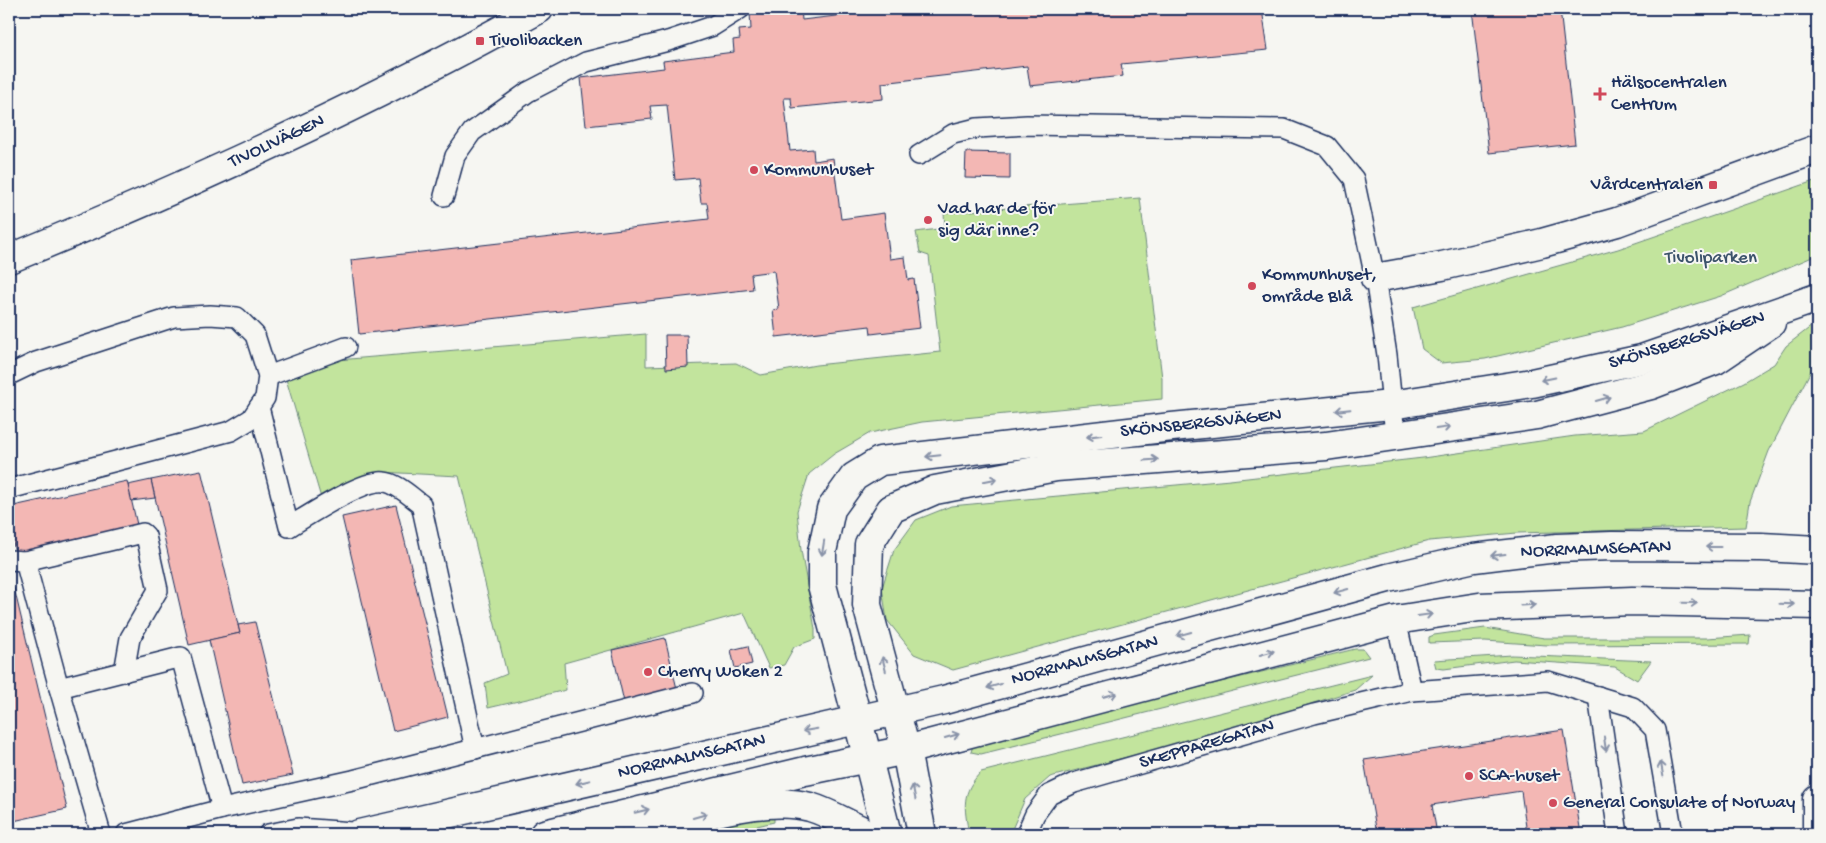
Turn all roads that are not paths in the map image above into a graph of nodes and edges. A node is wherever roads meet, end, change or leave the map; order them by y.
1 (539, 9) edge
2 (740, 9) edge
3 (1817, 148) edge
4 (919, 155) dead end
5 (444, 196) dead end
6 (9, 259) edge
7 (1375, 278) junction
8 (1807, 302) edge
9 (346, 347) dead end
10 (9, 375) edge
11 (268, 376) junction
12 (1391, 405) junction
13 (259, 407) junction
14 (1395, 435) junction
15 (9, 489) edge
16 (1817, 550) edge
17 (17, 561) edge
18 (1817, 605) edge
19 (1396, 620) junction
20 (124, 672) junction
21 (59, 688) junction
22 (1412, 692) junction
23 (693, 693) dead end
24 (1598, 696) junction
25 (896, 711) junction
26 (858, 720) junction
27 (475, 749) junction
28 (906, 750) junction
29 (868, 759) junction
30 (1817, 798) edge
31 (222, 809) junction
32 (100, 834) edge
33 (126, 834) edge
34 (268, 834) edge
35 (362, 834) edge
36 (544, 834) edge
37 (636, 834) edge
38 (863, 834) edge
39 (886, 834) edge
40 (922, 834) edge
41 (1026, 834) edge
42 (1618, 834) edge
43 (1673, 834) edge
44 (1817, 834) edge

1 - 6 street, TIVOLIVÄGEN
2 - 5 lane
3 - 7 street
4 - 7 lane
7 - 12 lane
8 -> 12 street, SKÖNSBERGSVÄGEN
14 -> 8 street, SKÖNSBERGSVÄGEN
9 - 11 lane
10 - 11 lane
11 - 13 lane
12 - 14 lane
12 -> 26 street, SKÖNSBERGSVÄGEN
13 - 15 lane
13 - 27 lane
25 -> 14 street, SKÖNSBERGSVÄGEN
16 -> 25 street, NORRMALMSGATAN
17 - 20 lane
17 - 21 lane
19 -> 18 street, NORRMALMSGATAN
19 - 22 lane
28 -> 19 street, NORRMALMSGATAN
20 - 21 lane
20 - 31 lane
21 - 32 lane
22 - 24 lane, SKEPPAREGATAN
22 - 41 lane, SKEPPAREGATAN
23 - 27 lane
24 -> 42 lane
43 -> 24 lane, SKEPPAREGATAN
25 - 26 street, NORRMALMSGATAN
25 - 28 street, SKÖNSBERGSVÄGEN
26 - 29 street, SKÖNSBERGSVÄGEN
26 -> 35 street, NORRMALMSGATAN
27 - 31 lane
28 - 29 street, NORRMALMSGATAN
40 -> 28 street
36 -> 29 street, NORRMALMSGATAN
29 - 39 street
30 - 44 street
31 - 33 lane
34 - 35 lane
37 -> 38 street

